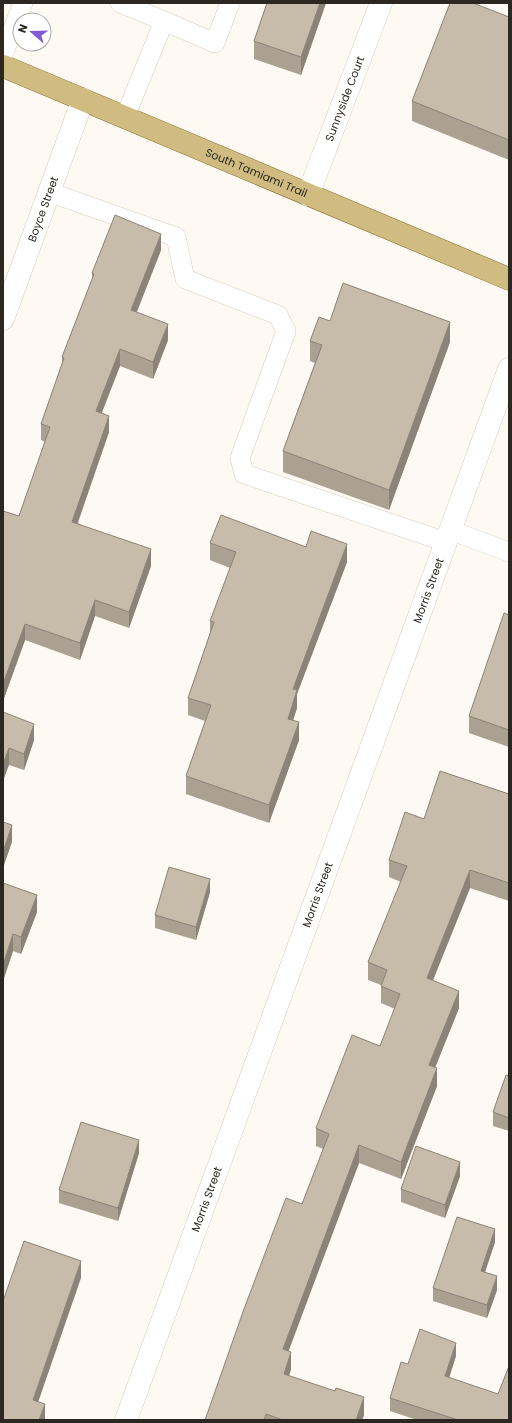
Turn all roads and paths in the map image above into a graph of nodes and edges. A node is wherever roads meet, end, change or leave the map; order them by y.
1 (23, 3) edge
2 (120, 3) edge
3 (230, 3) edge
4 (381, 3) edge
5 (164, 21) junction
6 (3, 55) edge
7 (3, 66) edge
8 (83, 99) junction
9 (125, 117) junction
10 (49, 192) junction
11 (308, 195) junction
12 (509, 279) edge
13 (3, 319) edge
14 (509, 369) edge
15 (448, 536) junction
16 (509, 552) edge
17 (126, 1420) edge

1 - 6 lane
2 - 5 lane
3 - 5 lane
4 - 11 street, Sunnyside Court
5 - 9 lane
7 - 8 main road, South Tamiami Trail
8 - 9 main road, South Tamiami Trail
8 - 10 street, Boyce Street
9 - 11 main road, South Tamiami Trail
10 - 13 street, Boyce Street
10 - 15 lane
11 - 12 main road, South Tamiami Trail
14 - 15 street, Morris Street
15 - 16 lane
15 - 17 street, Morris Street

